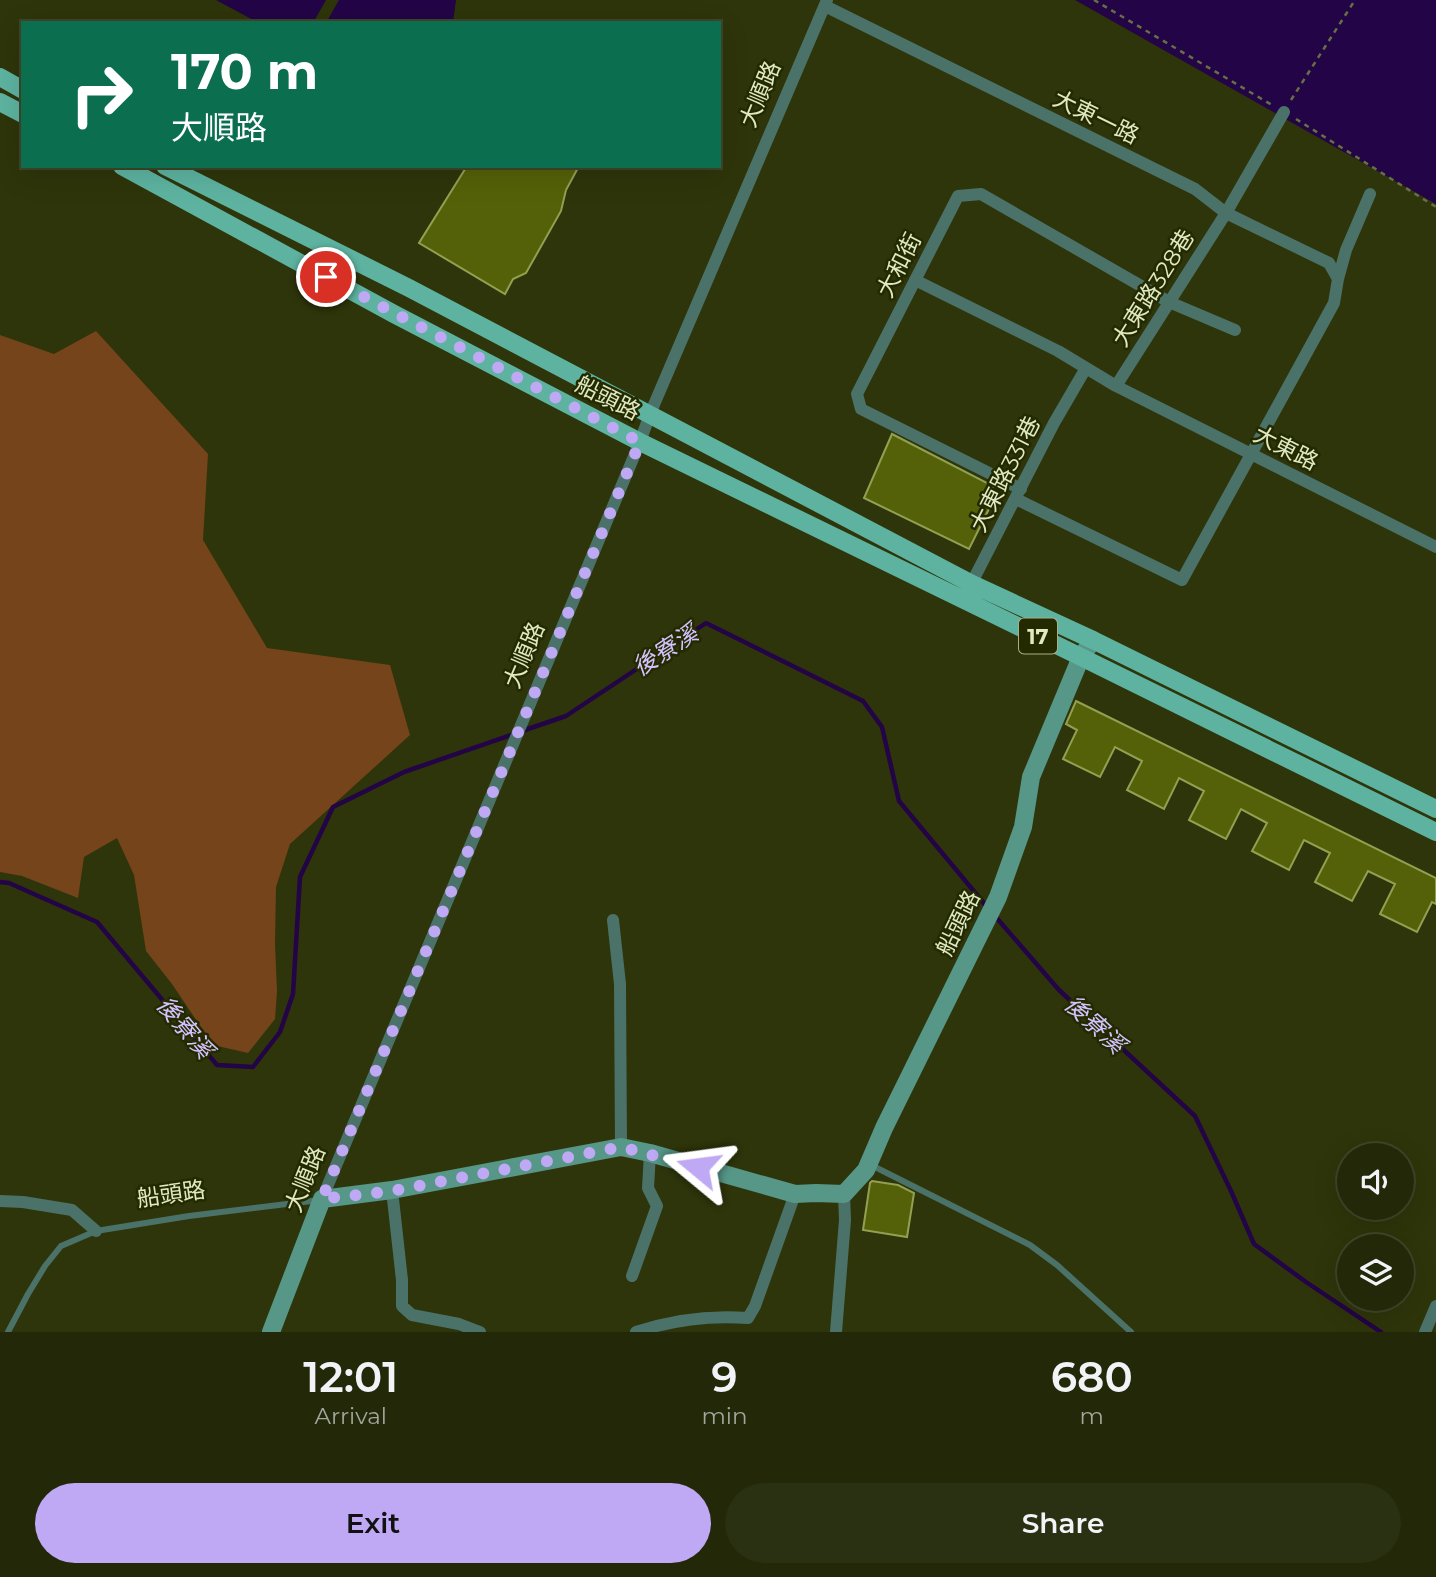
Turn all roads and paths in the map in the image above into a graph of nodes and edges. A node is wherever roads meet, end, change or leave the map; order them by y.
1 (1094, 0) edge
2 (1355, 0) edge
3 (826, 3) edge
4 (0, 77) edge
5 (21, 89) edge
6 (0, 102) edge
7 (1284, 112) junction
8 (21, 113) edge
9 (126, 168) edge
10 (169, 168) edge
11 (1370, 194) dead end
12 (1436, 207) edge
13 (1226, 213) junction
14 (1338, 279) junction
15 (915, 280) junction
16 (409, 288) junction
17 (1169, 302) junction
18 (394, 314) junction
19 (1235, 330) dead end
20 (1086, 368) junction
21 (1116, 386) junction
22 (650, 414) junction
23 (640, 442) junction
24 (1251, 454) junction
25 (1018, 494) junction
26 (1436, 547) edge
27 (972, 583) junction
28 (963, 600) junction
29 (1093, 640) junction
30 (1081, 657) junction
31 (1436, 809) edge
32 (1436, 832) edge
33 (613, 920) dead end
34 (621, 1147) junction
35 (650, 1153) junction
36 (869, 1163) junction
37 (392, 1191) junction
38 (795, 1194) junction
39 (844, 1194) junction
40 (322, 1199) junction
41 (0, 1200) edge
42 (96, 1231) junction
43 (632, 1276) dead end
44 (1436, 1306) edge
45 (8, 1332) edge
46 (271, 1332) edge
47 (480, 1332) edge
48 (636, 1332) edge
49 (836, 1332) edge
50 (1130, 1332) edge
51 (1425, 1332) edge

1 - 7 path
2 - 7 path
3 - 13 street, 大東一路
3 - 22 street, 大順路
4 - 5 main road
6 - 8 main road
7 - 12 path
7 - 13 street, 大東路328巷
9 - 18 main road, 船頭路 / 17
10 - 16 main road, 船頭路 / 17
11 - 14 street
13 - 14 street, 大東一路
13 - 17 street, 大東路328巷
14 - 24 street
15 - 17 street, 大和街
15 - 20 street, 大東路
15 - 25 street, 大和街
16 - 18 main road
16 - 22 main road, 船頭路 / 17
17 - 19 street
17 - 21 street, 大東路328巷
18 - 23 main road, 船頭路 / 17
20 - 21 street, 大東路
20 - 25 street, 大東路331巷
21 - 24 street, 大東路
22 - 23 street, 大順路
22 - 27 main road, 船頭路 / 17
23 - 28 main road, 船頭路 / 17
23 - 40 street, 大順路
24 - 25 street, 大和街
24 - 26 street, 大東路
25 - 27 street, 大東路331巷
27 - 28 street, 大東路331巷
27 - 29 main road, 船頭路 / 17
28 - 30 main road, 船頭路 / 17
29 - 30 street, 船頭路
29 - 31 main road, 船頭路 / 17
30 - 32 main road, 船頭路 / 17
30 - 36 street, 船頭路
33 - 34 street
34 - 35 street, 船頭路
34 - 37 street, 船頭路
35 - 38 street, 船頭路
35 - 43 street
36 - 39 street, 船頭路
36 - 50 lane
37 - 40 street, 船頭路
37 - 47 street
38 - 39 street, 船頭路
38 - 48 street
39 - 49 street
40 - 42 lane, 船頭路
40 - 46 street, 大順路
41 - 42 street
42 - 45 lane, 船頭路
44 - 51 street

